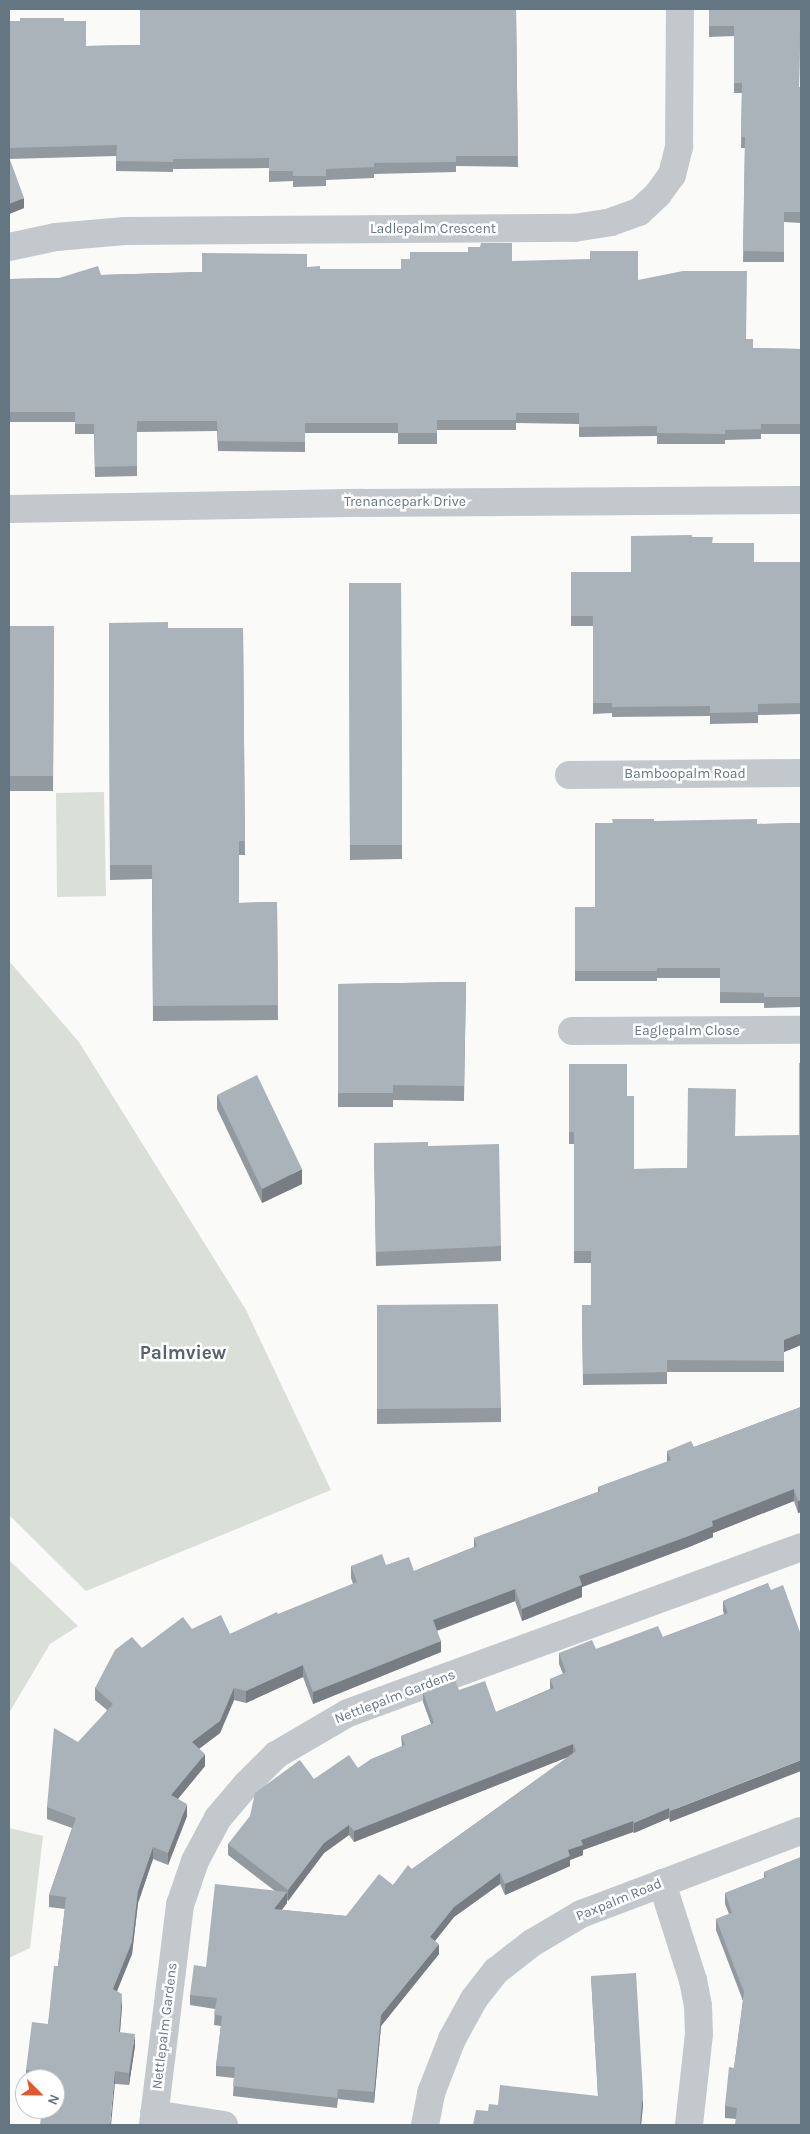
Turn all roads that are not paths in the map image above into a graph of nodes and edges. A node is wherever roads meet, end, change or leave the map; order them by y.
1 (680, 9) edge
2 (9, 247) edge
3 (801, 500) edge
4 (9, 509) edge
5 (801, 773) edge
6 (569, 775) dead end
7 (801, 1030) edge
8 (572, 1031) dead end
9 (801, 1546) edge
10 (801, 1831) edge
11 (662, 1883) junction
12 (154, 2120) edge
13 (224, 2125) edge
14 (425, 2125) edge
15 (689, 2125) edge

1 - 2 street, Ladlepalm Crescent
3 - 4 street, Trenancepark Drive
5 - 6 street, Bamboopalm Road
7 - 8 street, Eaglepalm Close
9 - 12 street, Nettlepalm Gardens
10 - 11 street, Paxpalm Road
11 - 14 street, Paxpalm Road
11 - 15 street
12 - 13 street, Nettlepalm Gardens

